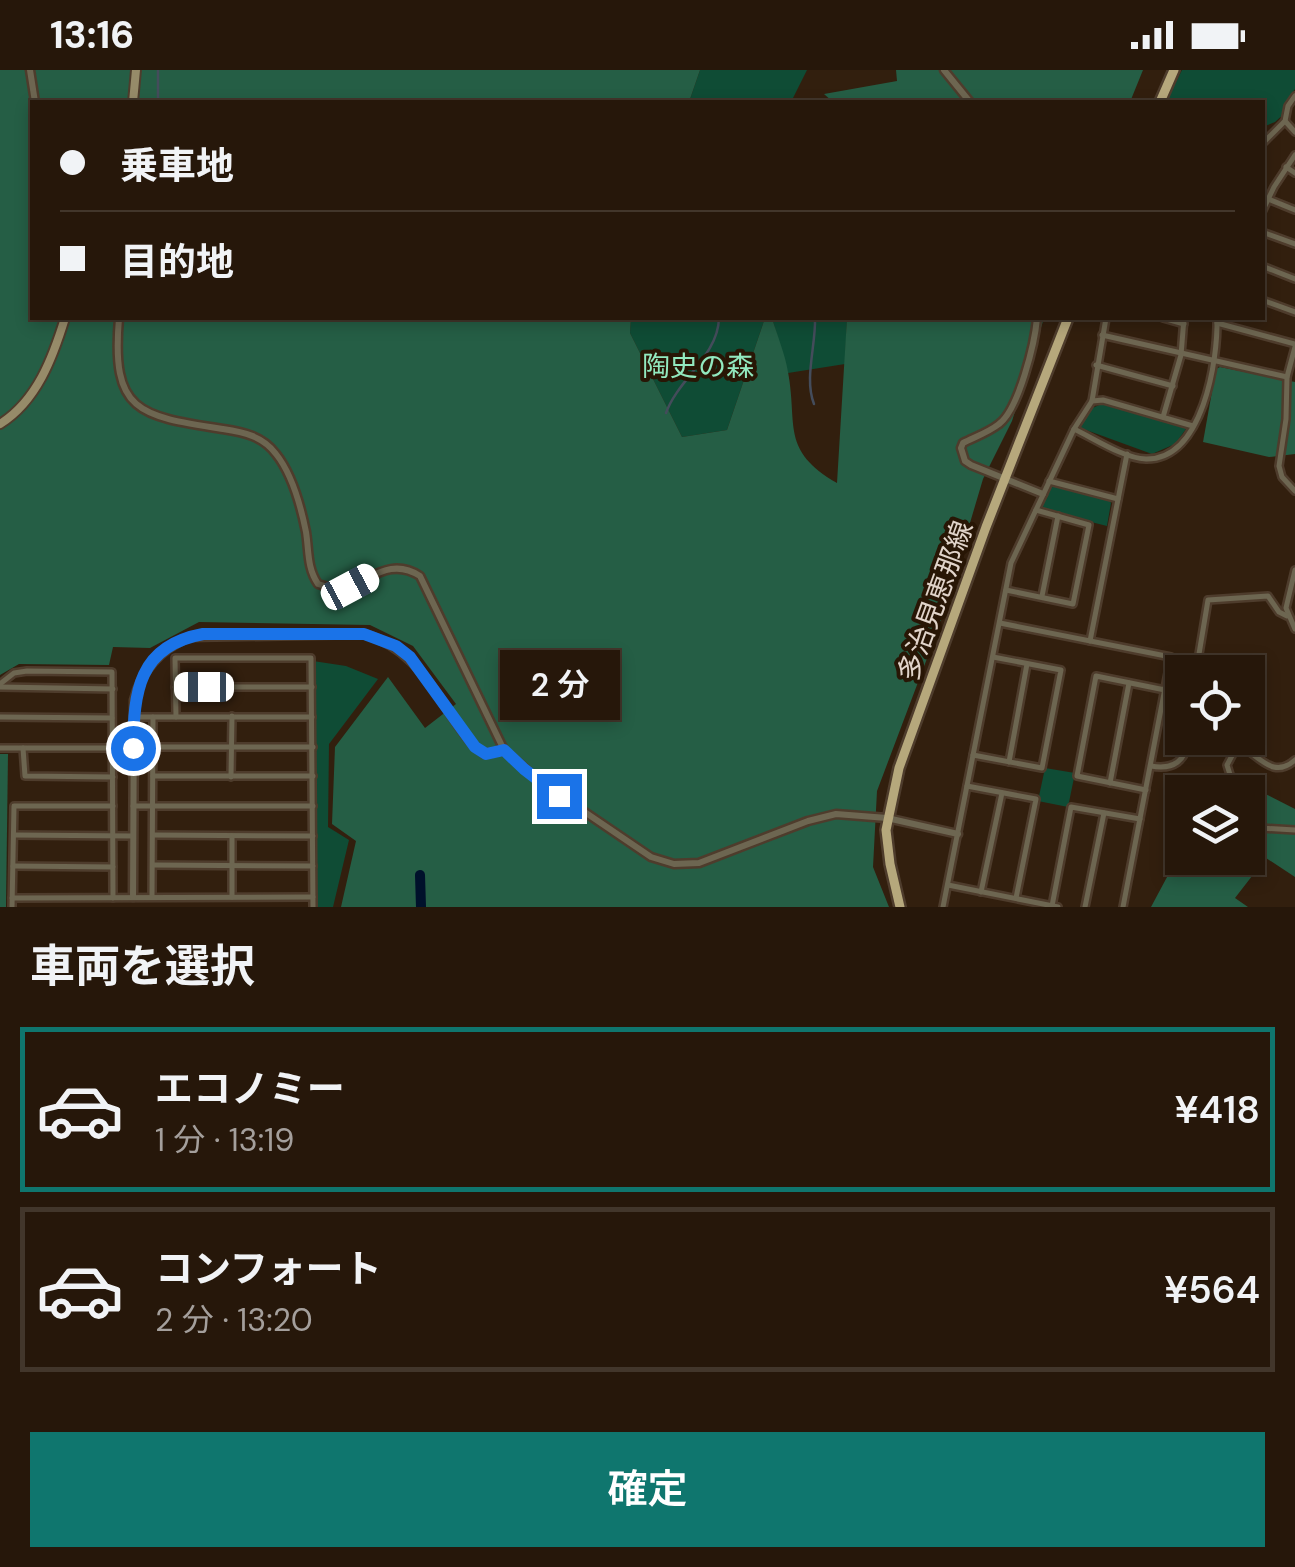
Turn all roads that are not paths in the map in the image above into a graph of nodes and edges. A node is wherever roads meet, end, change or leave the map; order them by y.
1 (30, 70) edge
2 (136, 70) edge
3 (944, 70) edge
4 (1174, 70) edge
5 (1295, 96) edge
6 (35, 100) edge
7 (133, 100) edge
8 (968, 100) edge
9 (1161, 100) edge
10 (1289, 117) edge
11 (1295, 132) edge
12 (1265, 136) edge
13 (1295, 155) edge
14 (1286, 167) junction
15 (1295, 173) edge
16 (1268, 198) junction
17 (1265, 205) edge
18 (1295, 210) edge
19 (1265, 233) edge
20 (1295, 244) edge
21 (1265, 267) edge
22 (1295, 279) edge
23 (1265, 301) edge
24 (1295, 312) edge
25 (65, 320) edge
26 (119, 320) edge
27 (1037, 320) edge
28 (1067, 320) edge
29 (1106, 320) edge
30 (1217, 320) edge
31 (1184, 321) edge
32 (1102, 335) junction
33 (1295, 346) edge
34 (1181, 355) junction
35 (1215, 361) junction
36 (1096, 365) junction
37 (1287, 377) junction
38 (1173, 386) junction
39 (1092, 401) junction
40 (1163, 418) junction
41 (0, 424) edge
42 (1193, 426) junction
43 (1074, 429) junction
44 (1127, 454) junction
45 (1004, 479) junction
46 (1049, 481) junction
47 (1295, 491) edge
48 (1043, 494) junction
49 (1118, 499) junction
50 (1036, 510) junction
51 (1058, 516) junction
52 (1295, 570) edge
53 (1006, 590) junction
54 (1042, 598) junction
55 (1287, 616) junction
56 (1000, 622) junction
57 (1295, 629) edge
58 (1090, 641) junction
59 (1199, 655) edge
60 (1165, 656) edge
61 (993, 657) junction
62 (1027, 664) junction
63 (1129, 683) junction
64 (0, 686) edge
65 (312, 686) junction
66 (175, 687) junction
67 (113, 689) junction
68 (1165, 690) edge
69 (1165, 695) edge
70 (176, 716) junction
71 (232, 716) junction
72 (312, 716) junction
73 (0, 717) edge
74 (153, 717) junction
75 (112, 718) junction
76 (133, 718) junction
77 (232, 746) junction
78 (313, 746) junction
79 (0, 748) edge
80 (23, 748) junction
81 (113, 748) junction
82 (133, 748) junction
83 (153, 748) junction
84 (504, 750) junction
85 (973, 755) junction
86 (1183, 755) edge
87 (1295, 760) edge
88 (1009, 762) junction
89 (1151, 766) junction
90 (1230, 775) edge
91 (154, 776) junction
92 (313, 776) junction
93 (113, 777) junction
94 (232, 777) junction
95 (1110, 783) junction
96 (967, 786) junction
97 (1146, 790) junction
98 (1002, 793) junction
99 (113, 806) junction
100 (133, 806) junction
101 (153, 806) junction
102 (313, 806) junction
103 (1104, 812) junction
104 (887, 818) junction
105 (1140, 819) junction
106 (1265, 828) edge
107 (1295, 830) edge
108 (958, 834) junction
109 (14, 836) junction
110 (113, 836) junction
111 (133, 836) junction
112 (153, 836) junction
113 (232, 836) junction
114 (313, 836) junction
115 (153, 865) junction
116 (13, 866) junction
117 (113, 866) junction
118 (232, 866) junction
119 (313, 866) junction
120 (948, 885) junction
121 (981, 892) junction
122 (1000, 895) junction
123 (152, 897) junction
124 (178, 897) junction
125 (232, 897) junction
126 (313, 897) junction
127 (12, 898) junction
128 (113, 898) junction
129 (133, 898) junction
130 (1016, 898) junction
131 (1025, 904) edge
132 (1055, 906) edge
133 (12, 907) edge
134 (177, 907) edge
135 (313, 907) edge
136 (900, 907) edge
137 (943, 907) edge
138 (997, 907) edge
139 (1085, 907) edge
140 (1122, 907) edge

1 - 6 street
2 - 7 main road
3 - 8 street
4 - 9 main road
5 - 10 street
10 - 11 street
10 - 12 street
13 - 14 street
14 - 15 street
14 - 16 street
16 - 17 street
16 - 18 street
19 - 20 street
21 - 22 street
23 - 24 street
25 - 41 main road
26 - 84 street
27 - 45 street
28 - 45 main road, 多治見恵那線
29 - 32 street
30 - 33 street
30 - 35 street
31 - 34 street
32 - 34 street
32 - 36 street
33 - 37 street
34 - 35 street
34 - 38 street
35 - 37 street
35 - 42 street
36 - 38 street
36 - 39 street
37 - 47 street
38 - 40 street
39 - 40 street
39 - 43 street
40 - 42 street
42 - 44 street
43 - 44 street
43 - 46 street
44 - 49 street
45 - 48 street
45 - 104 main road, 多治見恵那線
46 - 48 street
46 - 49 street
48 - 50 street
49 - 58 street
50 - 51 street
50 - 53 street
51 - 54 street
51 - 54 street
52 - 55 street
53 - 54 street
53 - 56 street
55 - 57 street
55 - 59 street
56 - 58 street
56 - 61 street
58 - 60 street
61 - 62 street
61 - 85 street
62 - 88 street
62 - 88 street
63 - 68 street
63 - 95 street
63 - 95 street
64 - 67 street
64 - 67 street
65 - 66 street
65 - 66 street
65 - 72 street
66 - 70 street
67 - 75 street
69 - 89 street
70 - 71 street
70 - 74 street
71 - 72 street
71 - 77 street
72 - 78 street
73 - 75 street
74 - 76 street
74 - 83 street
75 - 81 street
76 - 82 street
76 - 84 street
77 - 78 street
77 - 83 street
77 - 94 street
78 - 92 street
79 - 80 street
80 - 81 street
80 - 93 street
81 - 82 street
81 - 93 street
82 - 100 street
83 - 91 street
84 - 104 street
85 - 88 street
85 - 96 street
86 - 89 street
87 - 90 street
89 - 97 street
91 - 94 street
91 - 101 street
92 - 94 street
92 - 102 street
93 - 99 street
95 - 97 street
96 - 98 street
96 - 108 street
97 - 105 street
98 - 121 street
98 - 130 street
99 - 109 street
99 - 110 street
100 - 101 street
100 - 111 street
101 - 102 street
101 - 112 street
102 - 114 street
103 - 105 street
103 - 132 street
103 - 139 street
104 - 108 street
104 - 136 main road, 多治見恵那線
105 - 140 street
106 - 107 street
108 - 120 street
109 - 110 street
109 - 116 street
110 - 111 street
110 - 117 street
111 - 129 street
112 - 113 street
112 - 115 street
113 - 114 street
113 - 118 street
114 - 119 street
115 - 118 street
115 - 123 street
116 - 117 street
116 - 127 street
117 - 128 street
118 - 119 street
118 - 125 street
119 - 126 street
120 - 121 street
120 - 137 street
121 - 122 street
122 - 130 street
122 - 138 street
123 - 124 street
123 - 129 street
124 - 125 street
124 - 134 street
125 - 126 street
126 - 135 street
127 - 128 street
127 - 133 street
128 - 129 street
130 - 131 street
131 - 132 street

